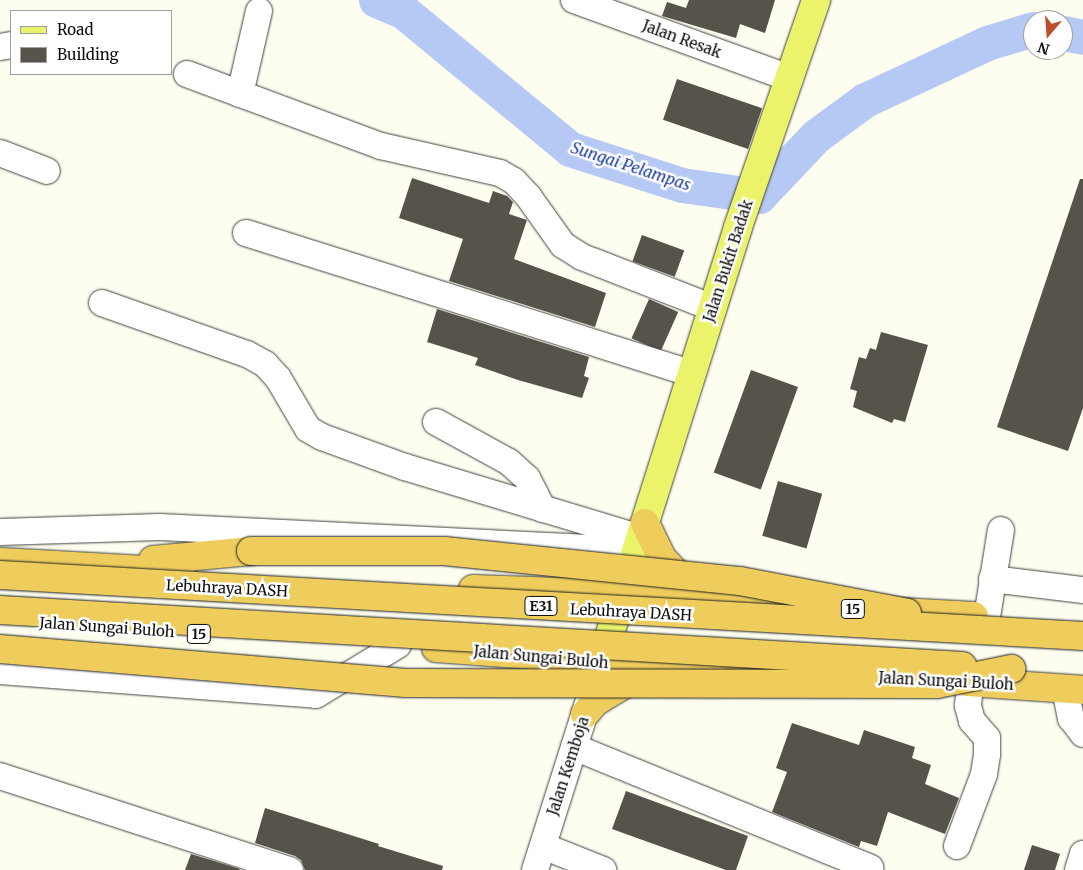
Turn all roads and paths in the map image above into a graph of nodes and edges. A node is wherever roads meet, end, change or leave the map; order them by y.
1 (576, 0) edge
2 (816, 0) edge
3 (259, 11) dead end
4 (187, 74) dead end
5 (790, 78) junction
6 (240, 94) junction
7 (0, 153) edge
8 (47, 171) dead end
9 (246, 234) dead end
10 (102, 303) dead end
11 (713, 308) junction
12 (692, 374) junction
13 (436, 422) dead end
14 (543, 509) junction
15 (1001, 530) dead end
16 (0, 532) edge
17 (640, 537) junction
18 (0, 562) edge
19 (99, 566) junction
20 (0, 575) edge
21 (992, 579) junction
22 (1083, 590) edge
23 (623, 594) junction
24 (707, 599) junction
25 (0, 610) edge
26 (987, 617) junction
27 (0, 620) edge
28 (1083, 624) edge
29 (1010, 634) junction
30 (1083, 636) edge
31 (398, 645) junction
32 (0, 649) edge
33 (601, 662) junction
34 (668, 667) junction
35 (1011, 669) junction
36 (0, 671) edge
37 (970, 682) junction
38 (1077, 683) edge
39 (585, 714) junction
40 (1083, 734) edge
41 (574, 747) junction
42 (0, 776) edge
43 (957, 846) dead end
44 (1083, 854) edge
45 (539, 858) edge
46 (870, 868) dead end
47 (290, 870) edge
48 (603, 870) edge
49 (1078, 870) edge

1 - 5 street, Jalan Resak
2 - 5 main road, Jalan Bukit Badak
3 - 6 street
4 - 6 street
5 - 11 main road, Jalan Bukit Badak
6 - 11 street
7 - 8 street
9 - 12 street
10 - 14 street
11 - 12 main road, Jalan Bukit Badak
12 - 17 main road, Jalan Bukit Badak
13 - 14 street
14 - 17 street
15 - 21 street
16 - 17 street
17 - 23 main road, Jalan Bukit Badak
17 - 24 highway
18 - 19 highway, 15
19 - 23 highway, 15
19 - 29 highway, bridge
20 - 29 highway, Lebuhraya DASH / E31, bridge
21 - 22 street
21 - 26 street
23 - 24 highway, 15
23 - 33 main road, Jalan Bukit Badak
24 - 26 highway, 15
25 - 35 highway, bridge
26 - 28 highway, 15
27 - 31 highway, Jalan Sungai Buloh / 15
29 - 30 highway, Lebuhraya DASH / E31, bridge
31 - 33 highway, Jalan Sungai Buloh / 15
31 - 36 street
32 - 35 highway, bridge
33 - 34 highway, Jalan Sungai Buloh / 15
33 - 39 street, Jalan Kemboja
34 - 37 highway, Jalan Sungai Buloh / 15
34 - 39 highway
35 - 38 highway
37 - 38 highway, Jalan Sungai Buloh / 15
37 - 43 street
38 - 40 street
39 - 41 street, Jalan Kemboja
41 - 45 street, Jalan Kemboja
41 - 46 street
42 - 47 street
44 - 49 street
45 - 48 street

